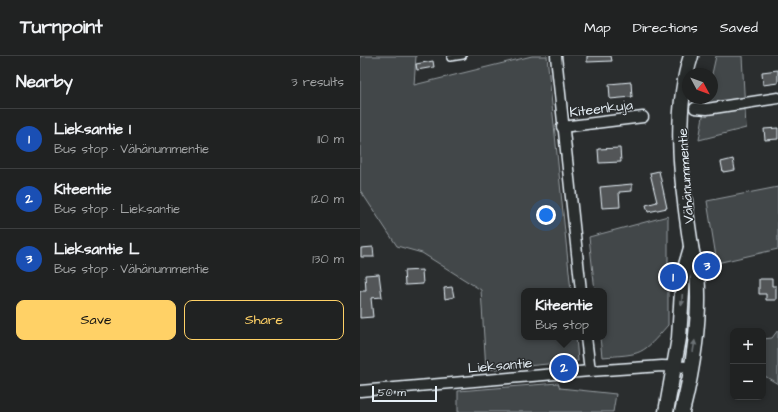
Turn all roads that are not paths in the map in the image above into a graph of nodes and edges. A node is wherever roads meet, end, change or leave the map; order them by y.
1 (463, 56) edge
2 (556, 56) edge
3 (691, 56) edge
4 (450, 58) dead end
5 (778, 98) edge
6 (695, 108) dead end
7 (643, 116) dead end
8 (562, 126) junction
9 (691, 248) junction
10 (581, 288) edge
11 (586, 340) edge
12 (674, 366) junction
13 (690, 368) junction
14 (590, 371) junction
15 (360, 390) edge
16 (666, 412) edge
17 (682, 412) edge

1 - 4 lane
2 - 8 street
3 - 9 main road, Vähänummentie
5 - 6 street
7 - 8 street, Kiteenkuja
8 - 10 street
9 -> 12 main road, Vähänummentie
13 -> 9 main road, Vähänummentie
11 - 14 street
12 - 13 street, Lieksantie
12 - 14 street, Lieksantie
12 - 16 main road, Vähänummentie
13 - 17 main road, Vähänummentie
14 - 15 street, Lieksantie

